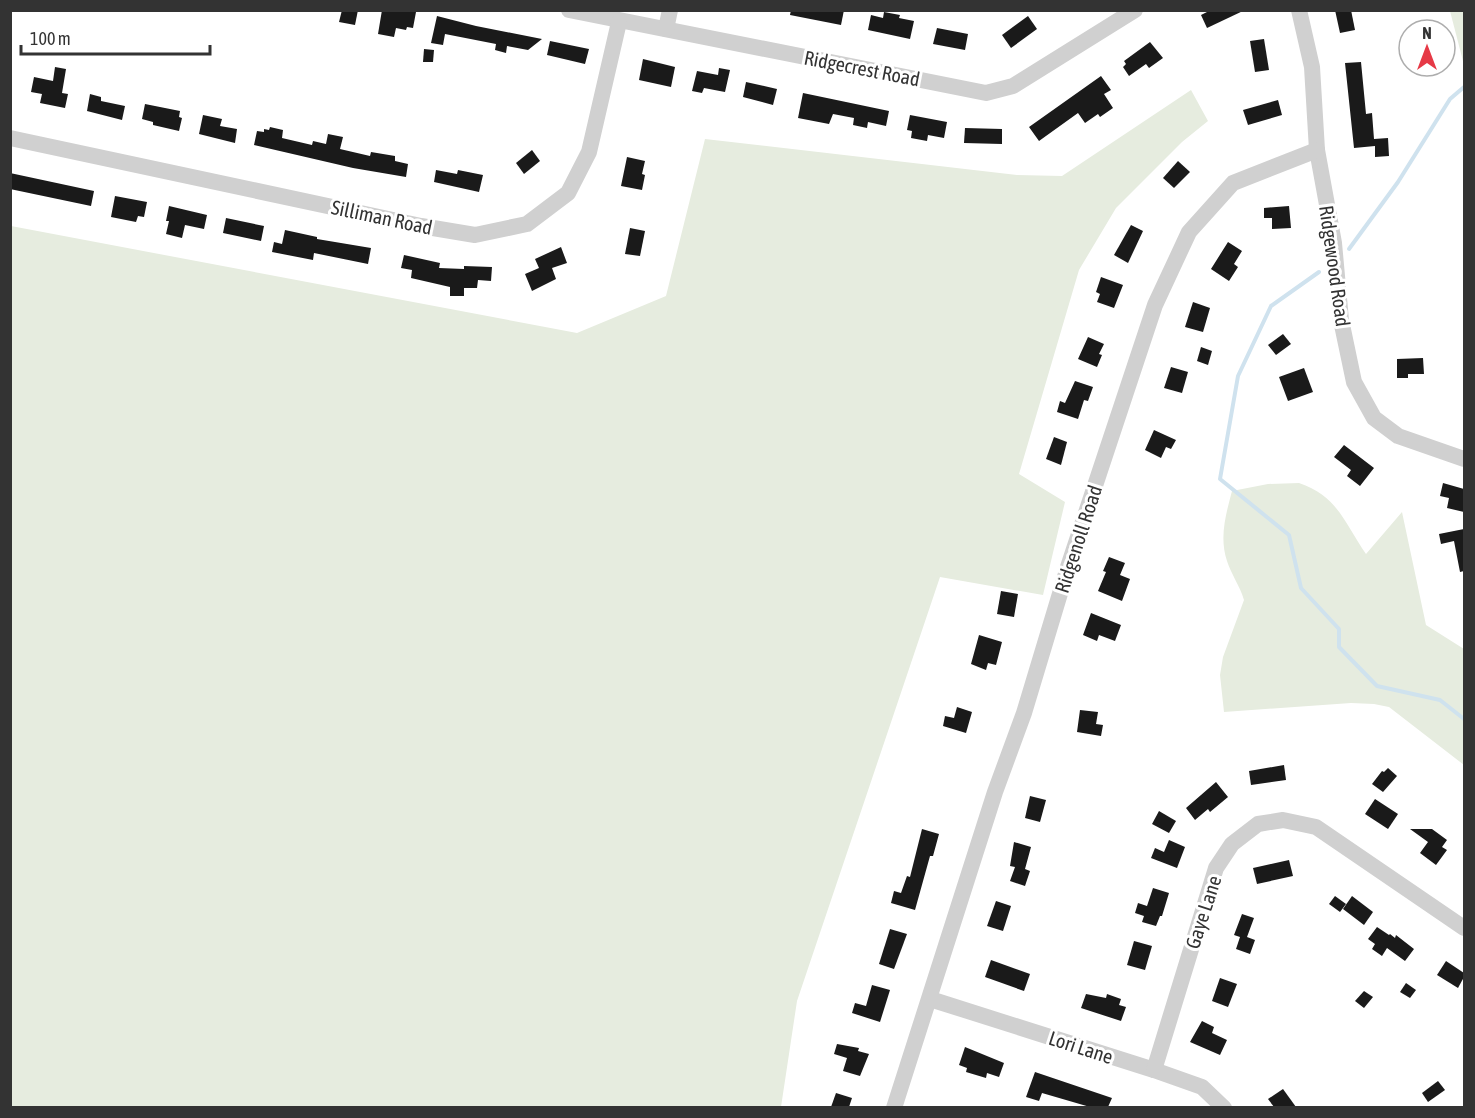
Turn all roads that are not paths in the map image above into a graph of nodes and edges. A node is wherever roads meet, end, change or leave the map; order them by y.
1 (569, 10) edge
2 (669, 10) edge
3 (1135, 10) edge
4 (1299, 10) edge
5 (620, 21) junction
6 (666, 29) junction
7 (10, 138) edge
8 (1317, 150) junction
9 (1464, 459) edge
10 (1464, 928) edge
11 (930, 999) junction
12 (1154, 1070) junction
13 (894, 1107) edge
14 (1224, 1107) edge

1 - 5 street, Ridgecrest Road
2 - 6 street
3 - 6 street, Ridgecrest Road
4 - 8 street, Ridgewood Road
5 - 6 street, Ridgecrest Road
5 - 7 street, Silliman Road
8 - 9 street, Ridgewood Road
8 - 11 street, Ridgenoll Road
10 - 12 street, Gaye Lane
11 - 12 street, Lori Lane
11 - 13 street, Ridgenoll Road
12 - 14 street, Lori Lane

